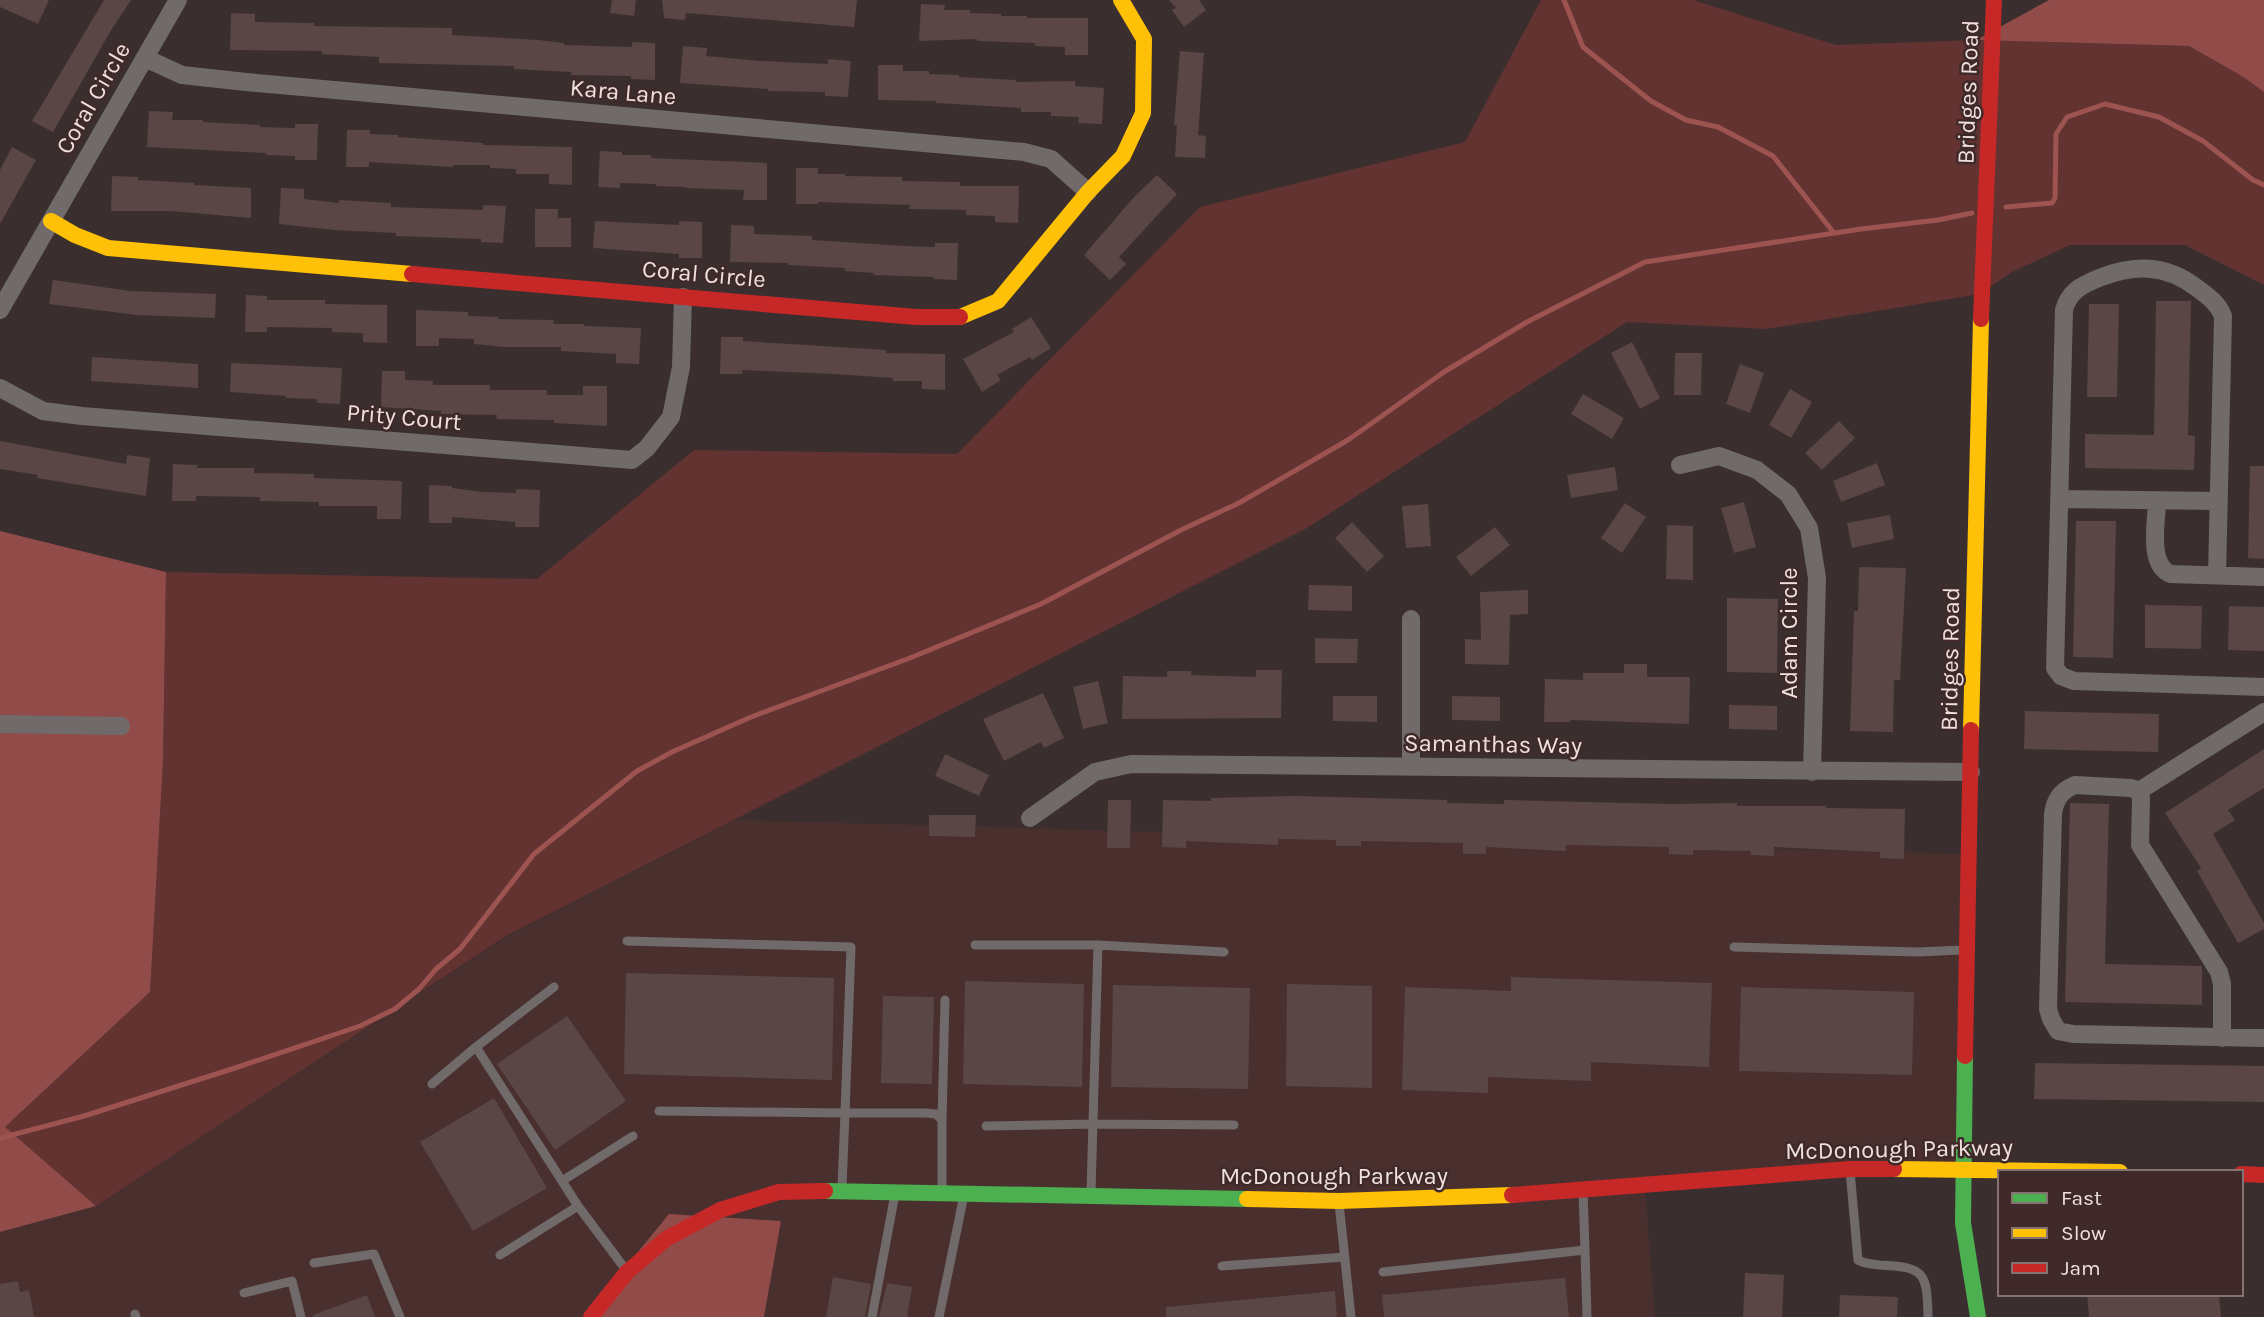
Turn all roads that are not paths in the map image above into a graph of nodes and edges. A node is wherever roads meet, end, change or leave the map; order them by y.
1 (178, 0) edge
2 (1121, 0) edge
3 (1994, 0) edge
4 (145, 58) junction
5 (1088, 192) junction
6 (51, 221) junction
7 (683, 297) junction
8 (0, 310) edge
9 (0, 388) edge
10 (1680, 465) dead end
11 (2061, 499) junction
12 (2157, 500) junction
13 (2219, 501) junction
14 (2217, 575) junction
15 (2264, 577) edge
16 (1410, 619) dead end
17 (2264, 687) edge
18 (2264, 712) edge
19 (0, 724) edge
20 (121, 726) dead end
21 (1411, 767) junction
22 (1812, 772) junction
23 (1971, 772) junction
24 (2139, 791) junction
25 (1030, 818) dead end
26 (627, 941) dead end
27 (975, 945) dead end
28 (1098, 945) junction
29 (1734, 947) dead end
30 (1969, 949) junction
31 (1224, 952) dead end
32 (554, 987) dead end
33 (945, 1000) dead end
34 (2221, 1038) junction
35 (2264, 1038) edge
36 (476, 1047) junction
37 (432, 1084) dead end
38 (659, 1111) dead end
39 (845, 1113) junction
40 (942, 1119) junction
41 (1093, 1124) junction
42 (1234, 1125) dead end
43 (986, 1126) dead end
44 (633, 1136) dead end
45 (1850, 1169) junction
46 (1963, 1169) junction
47 (2015, 1170) edge
48 (2243, 1174) edge
49 (2264, 1175) edge
50 (562, 1181) junction
51 (1583, 1189) junction
52 (842, 1190) junction
53 (896, 1192) junction
54 (942, 1193) junction
55 (964, 1194) junction
56 (1091, 1197) junction
57 (1339, 1201) junction
58 (578, 1206) junction
59 (1585, 1250) junction
60 (500, 1255) dead end
61 (1345, 1256) junction
62 (314, 1263) dead end
63 (1222, 1266) dead end
64 (627, 1272) junction
65 (1383, 1272) dead end
66 (244, 1293) dead end
67 (301, 1317) edge
68 (400, 1317) edge
69 (591, 1317) edge
70 (872, 1317) edge
71 (939, 1317) edge
72 (1351, 1317) edge
73 (1587, 1317) edge
74 (1928, 1317) edge
75 (1978, 1317) edge

1 - 4 street, Coral Circle
2 - 5 street, Coral Circle
3 - 23 street, Bridges Road
4 - 5 street, Kara Lane
4 - 6 street, Coral Circle
5 - 7 street, Coral Circle
6 - 7 street, Coral Circle
6 - 8 street, Coral Circle
7 - 9 street, Prity Court
10 - 22 street, Adam Circle
11 - 12 street
11 - 13 street
11 - 17 street
12 - 13 street
12 - 14 street
13 - 14 street
14 - 15 street
16 - 21 street
18 - 24 street
19 - 20 street
21 - 22 street, Samanthas Way
21 - 25 street, Samanthas Way
22 - 23 street, Samanthas Way
23 - 30 street, Bridges Road
24 - 34 street
24 - 34 street
26 - 39 lane
27 - 28 lane
28 - 31 lane
28 - 41 lane
29 - 30 lane
30 - 46 street, Bridges Road
32 - 36 lane
33 - 40 lane
34 - 35 street
36 - 37 lane
36 - 50 lane
38 - 39 lane
39 - 40 lane
39 - 52 lane
40 - 54 lane
41 - 42 lane
41 - 43 lane
41 - 56 lane
44 - 50 lane
45 - 46 street, McDonough Parkway
45 - 51 street, McDonough Parkway
45 - 74 lane
46 - 47 street, McDonough Parkway
46 - 75 street, Bridges Road
48 - 49 street
50 - 58 lane
51 - 57 street, McDonough Parkway
51 - 59 lane
52 - 53 street, McDonough Parkway
52 - 64 street, McDonough Parkway
53 - 54 street, McDonough Parkway
53 - 70 lane
54 - 55 street, McDonough Parkway
55 - 56 street, McDonough Parkway
55 - 71 lane
56 - 57 street, McDonough Parkway
57 - 61 lane
58 - 60 lane
58 - 64 lane
59 - 65 lane
59 - 73 lane
61 - 63 lane
61 - 72 lane
62 - 68 lane
64 - 69 street, McDonough Parkway
66 - 67 lane

